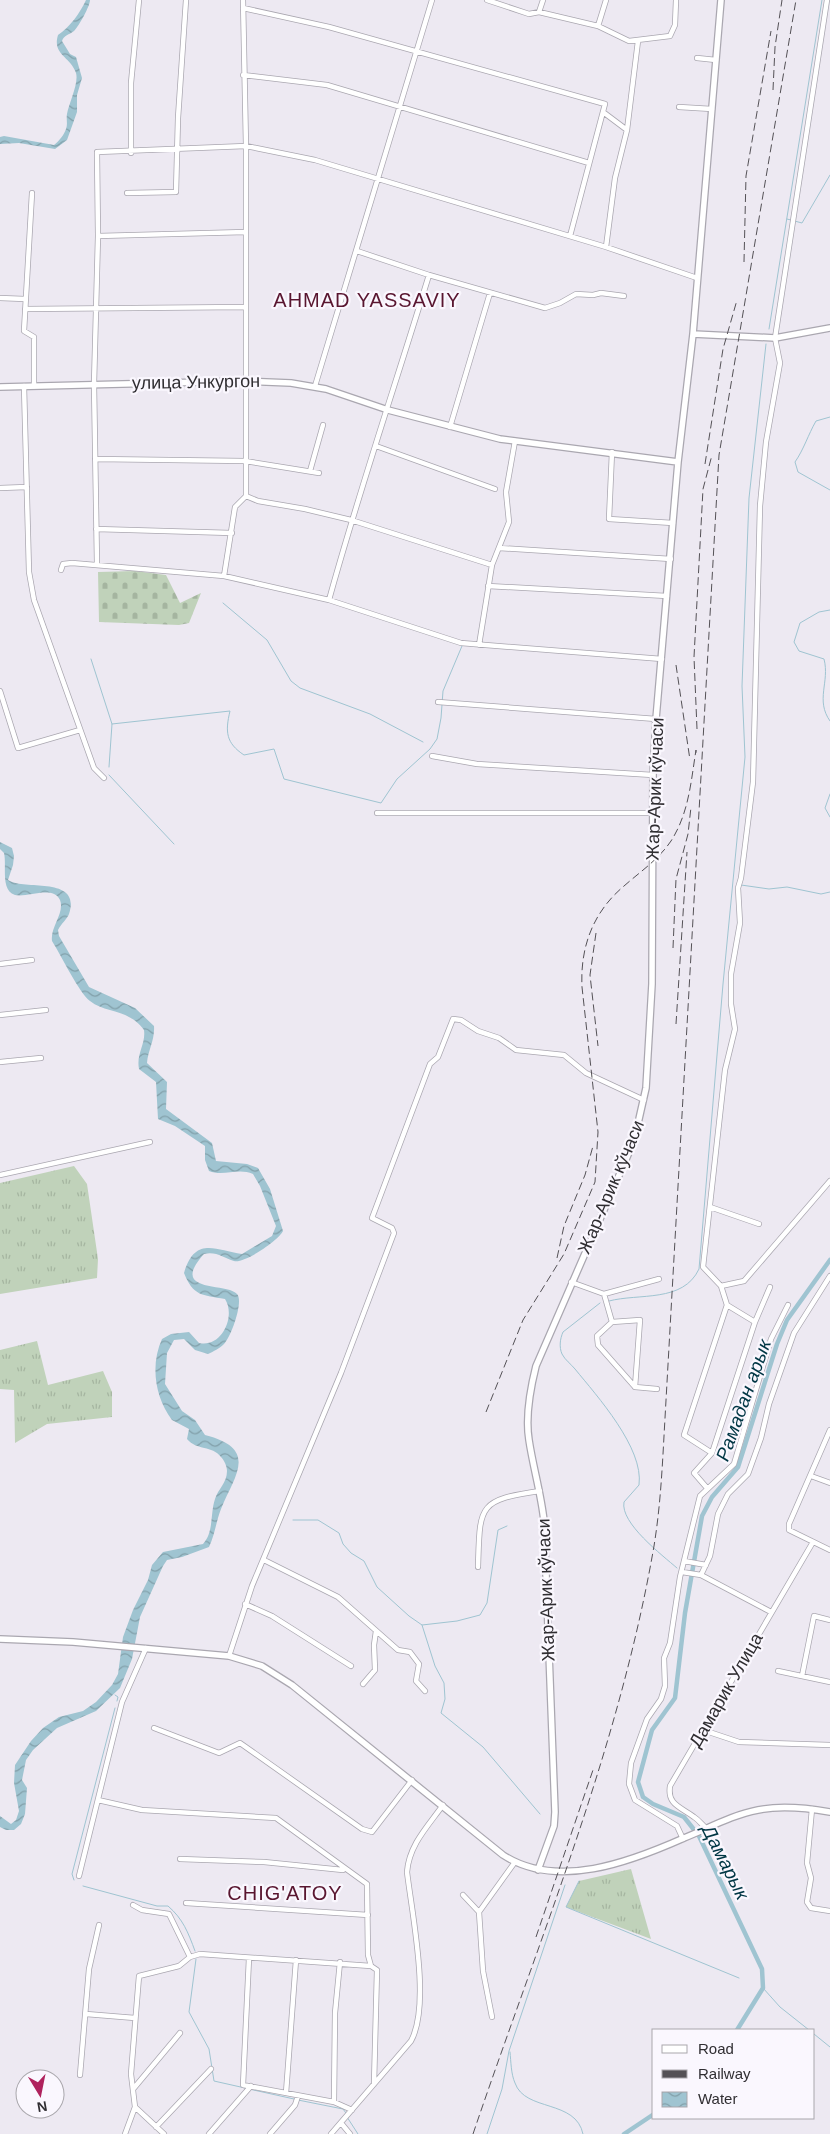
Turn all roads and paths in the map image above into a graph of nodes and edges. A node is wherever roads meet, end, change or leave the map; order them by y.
1 (139, 0) edge
2 (186, 0) edge
3 (243, 0) edge
4 (488, 0) edge
5 (544, 0) edge
6 (606, 0) edge
7 (676, 0) edge
8 (722, 0) edge
9 (827, 0) edge
10 (430, 1) edge
11 (243, 8) junction
12 (540, 12) junction
13 (824, 25) junction
14 (598, 26) junction
15 (830, 27) edge
16 (822, 36) junction
17 (638, 41) junction
18 (416, 51) junction
19 (697, 58) dead end
20 (716, 60) junction
21 (243, 74) junction
22 (679, 107) dead end
23 (398, 108) junction
24 (712, 108) junction
25 (603, 112) junction
26 (627, 130) junction
27 (246, 146) junction
28 (177, 151) junction
29 (131, 153) junction
30 (589, 163) junction
31 (379, 179) junction
32 (32, 193) dead end
33 (127, 193) dead end
34 (246, 232) junction
35 (98, 236) junction
36 (570, 236) junction
37 (606, 247) junction
38 (357, 251) junction
39 (429, 275) junction
40 (697, 278) junction
41 (490, 292) junction
42 (624, 296) dead end
43 (0, 298) edge
44 (25, 299) junction
45 (245, 307) junction
46 (25, 309) junction
47 (96, 310) junction
48 (830, 328) edge
49 (693, 334) junction
50 (775, 338) junction
51 (245, 380) junction
52 (94, 384) junction
53 (24, 386) junction
54 (34, 386) junction
55 (315, 386) junction
56 (0, 387) edge
57 (388, 410) junction
58 (323, 425) dead end
59 (450, 427) junction
60 (515, 441) junction
61 (376, 446) junction
62 (612, 452) junction
63 (96, 459) junction
64 (245, 461) junction
65 (678, 462) junction
66 (310, 471) junction
67 (319, 473) dead end
68 (27, 487) junction
69 (0, 488) edge
70 (495, 489) dead end
71 (246, 496) junction
72 (351, 520) junction
73 (673, 523) junction
74 (96, 529) junction
75 (232, 533) junction
76 (499, 548) junction
77 (671, 559) junction
78 (97, 564) junction
79 (492, 565) junction
80 (61, 570) dead end
81 (224, 576) junction
82 (488, 586) junction
83 (667, 596) junction
84 (330, 600) junction
85 (479, 645) junction
86 (662, 659) junction
87 (0, 692) edge
88 (438, 702) dead end
89 (656, 719) junction
90 (80, 730) junction
91 (432, 756) dead end
92 (653, 775) junction
93 (104, 778) dead end
94 (377, 813) dead end
95 (652, 814) junction
96 (32, 960) dead end
97 (0, 964) edge
98 (46, 1010) dead end
99 (0, 1015) edge
100 (41, 1058) dead end
101 (0, 1062) edge
102 (644, 1100) junction
103 (150, 1142) dead end
104 (0, 1175) edge
105 (830, 1181) edge
106 (710, 1207) junction
107 (759, 1224) dead end
108 (830, 1277) edge
109 (659, 1279) dead end
110 (571, 1282) junction
111 (721, 1286) junction
112 (770, 1287) dead end
113 (604, 1294) junction
114 (727, 1305) junction
115 (788, 1305) dead end
116 (612, 1322) junction
117 (755, 1322) junction
118 (635, 1387) junction
119 (657, 1389) dead end
120 (830, 1430) edge
121 (712, 1453) junction
122 (811, 1476) junction
123 (830, 1484) edge
124 (707, 1488) junction
125 (540, 1491) junction
126 (813, 1542) junction
127 (830, 1550) edge
128 (264, 1560) junction
129 (684, 1561) junction
130 (706, 1564) junction
131 (478, 1567) dead end
132 (682, 1572) junction
133 (701, 1575) junction
134 (245, 1604) junction
135 (771, 1612) junction
136 (830, 1620) edge
137 (376, 1631) junction
138 (0, 1638) edge
139 (146, 1648) junction
140 (229, 1656) junction
141 (351, 1666) dead end
142 (778, 1671) dead end
143 (802, 1676) junction
144 (830, 1682) edge
145 (363, 1684) dead end
146 (425, 1691) dead end
147 (154, 1728) dead end
148 (702, 1730) junction
149 (830, 1745) edge
150 (412, 1780) junction
151 (98, 1800) junction
152 (443, 1805) junction
153 (812, 1808) junction
154 (830, 1812) edge
155 (704, 1829) junction
156 (683, 1839) junction
157 (180, 1859) dead end
158 (515, 1862) junction
159 (344, 1870) junction
160 (538, 1870) junction
161 (79, 1876) dead end
162 (463, 1895) dead end
163 (186, 1903) dead end
164 (133, 1905) dead end
165 (830, 1911) edge
166 (479, 1912) junction
167 (368, 1915) junction
168 (99, 1925) dead end
169 (190, 1957) junction
170 (249, 1958) junction
171 (296, 1960) junction
172 (340, 1962) junction
173 (371, 1966) junction
174 (86, 2014) junction
175 (492, 2017) dead end
176 (135, 2018) junction
177 (180, 2033) dead end
178 (211, 2069) dead end
179 (80, 2075) dead end
180 (374, 2084) junction
181 (251, 2086) junction
182 (134, 2088) junction
183 (286, 2093) junction
184 (298, 2098) junction
185 (334, 2102) junction
186 (135, 2107) junction
187 (352, 2110) junction
188 (341, 2123) junction
189 (156, 2127) junction
190 (125, 2134) edge
191 (164, 2134) edge
192 (209, 2134) edge
193 (270, 2134) edge
194 (331, 2134) edge
195 (350, 2134) edge

1 - 29 street
2 - 28 street
3 - 11 street
4 - 12 street
5 - 12 street
6 - 14 street
7 - 17 street
8 - 20 main road, Жар-Арик кўчаси
9 - 13 street
10 - 18 street
11 - 18 street
11 - 21 street
12 - 14 street
13 - 15 street
13 - 16 street
14 - 17 street
15 - 16 street
16 - 50 street
17 - 26 street
18 - 23 street
18 - 25 street
19 - 20 street
20 - 24 main road, Жар-Арик кўчаси
21 - 23 street
21 - 27 street
22 - 24 street
23 - 30 street
23 - 31 street
24 - 40 main road, Жар-Арик кўчаси
25 - 26 street
25 - 30 street
26 - 37 street
27 - 28 street
27 - 31 street
27 - 34 street
28 - 29 street
28 - 33 street
29 - 35 street
30 - 36 street
31 - 36 street
31 - 38 street
32 - 44 street
34 - 35 street
34 - 45 street
35 - 47 street
36 - 37 street
37 - 40 street
38 - 39 street
38 - 55 street
39 - 41 street
39 - 57 street
40 - 49 main road, Жар-Арик кўчаси
41 - 42 street
41 - 59 street
43 - 44 street
44 - 46 street
45 - 47 street
45 - 51 street
46 - 47 street
46 - 54 street
47 - 52 street
48 - 50 main road
49 - 50 main road
49 - 65 main road, Жар-Арик кўчаси
50 - 106 street
51 - 52 main road, улица Ункургон
51 - 55 main road, улица Ункургон
51 - 64 street
52 - 54 main road, улица Ункургон
52 - 63 street
53 - 54 main road, улица Ункургон
53 - 56 main road, улица Ункургон
53 - 68 street
55 - 57 main road, улица Ункургон
57 - 59 main road, улица Ункургон
57 - 61 street
58 - 66 street
59 - 60 main road, улица Ункургон
60 - 62 main road, улица Ункургон
60 - 76 street
61 - 70 street
61 - 72 street
62 - 65 main road, улица Ункургон
62 - 73 street
63 - 64 street
63 - 74 street
64 - 66 street
64 - 71 street
65 - 73 main road, Жар-Арик кўчаси
66 - 67 street
68 - 69 street
68 - 90 street
71 - 72 street
71 - 75 street
72 - 79 street
72 - 84 street
73 - 77 main road, Жар-Арик кўчаси
74 - 75 street
74 - 78 street
75 - 81 street
76 - 77 street
76 - 79 street
77 - 83 main road, Жар-Арик кўчаси
78 - 80 street
78 - 81 street
79 - 82 street
81 - 84 street
82 - 83 street
82 - 85 street
83 - 86 main road, Жар-Арик кўчаси
84 - 85 street
85 - 86 street
86 - 89 main road, Жар-Арик кўчаси
87 - 90 street
88 - 89 street
89 - 92 main road, Жар-Арик кўчаси
90 - 93 street
91 - 92 street
92 - 95 main road, Жар-Арик кўчаси
94 - 95 street
95 - 102 main road, Жар-Арик кўчаси
96 - 97 street
98 - 99 street
100 - 101 street
102 - 110 main road, Жар-Арик кўчаси
102 - 128 street
103 - 104 street
105 - 111 street
106 - 107 street
106 - 111 street
108 - 130 street
109 - 113 street
110 - 113 street
110 - 125 main road, Жар-Арик кўчаси
111 - 114 street
112 - 117 street
113 - 116 street
114 - 117 street
114 - 121 street
115 - 124 street
116 - 118 street
116 - 118 street
117 - 121 street
118 - 119 street
120 - 122 street
121 - 124 street
122 - 123 street
122 - 126 street
124 - 129 street
125 - 131 street
125 - 160 main road, Жар-Арик кўчаси
126 - 127 street
126 - 135 street, Дамарик Улица
128 - 134 street
128 - 137 street
129 - 130 street
129 - 132 street
130 - 133 street
132 - 133 street
132 - 156 street
133 - 135 street
134 - 140 street
134 - 141 street
135 - 148 street, Дамарик Улица
136 - 143 street
137 - 145 street
137 - 146 street
138 - 139 main road
139 - 140 main road
139 - 151 street
140 - 150 main road
142 - 143 street
143 - 144 street
147 - 150 street
148 - 149 street
148 - 155 street, Дамарик Улица
150 - 152 main road
151 - 159 street
151 - 161 street
152 - 158 main road
152 - 180 street
153 - 154 main road
153 - 155 main road
153 - 165 street
155 - 156 main road
156 - 160 main road
157 - 159 street
158 - 160 main road
158 - 166 street
159 - 167 street
162 - 166 street
163 - 167 street
164 - 169 street
166 - 175 street
167 - 173 street
168 - 174 street
169 - 170 street
169 - 176 street
170 - 171 street
170 - 181 street
171 - 172 street
171 - 183 street
172 - 173 street
172 - 185 street
173 - 180 street
174 - 176 street
174 - 179 street
176 - 182 street
177 - 182 street
178 - 189 street
180 - 187 street
181 - 183 street
181 - 192 street
182 - 186 street
183 - 184 street
184 - 185 street
184 - 193 street
185 - 187 street
186 - 189 street
186 - 190 street
187 - 188 street
188 - 194 street
188 - 195 street
189 - 191 street

